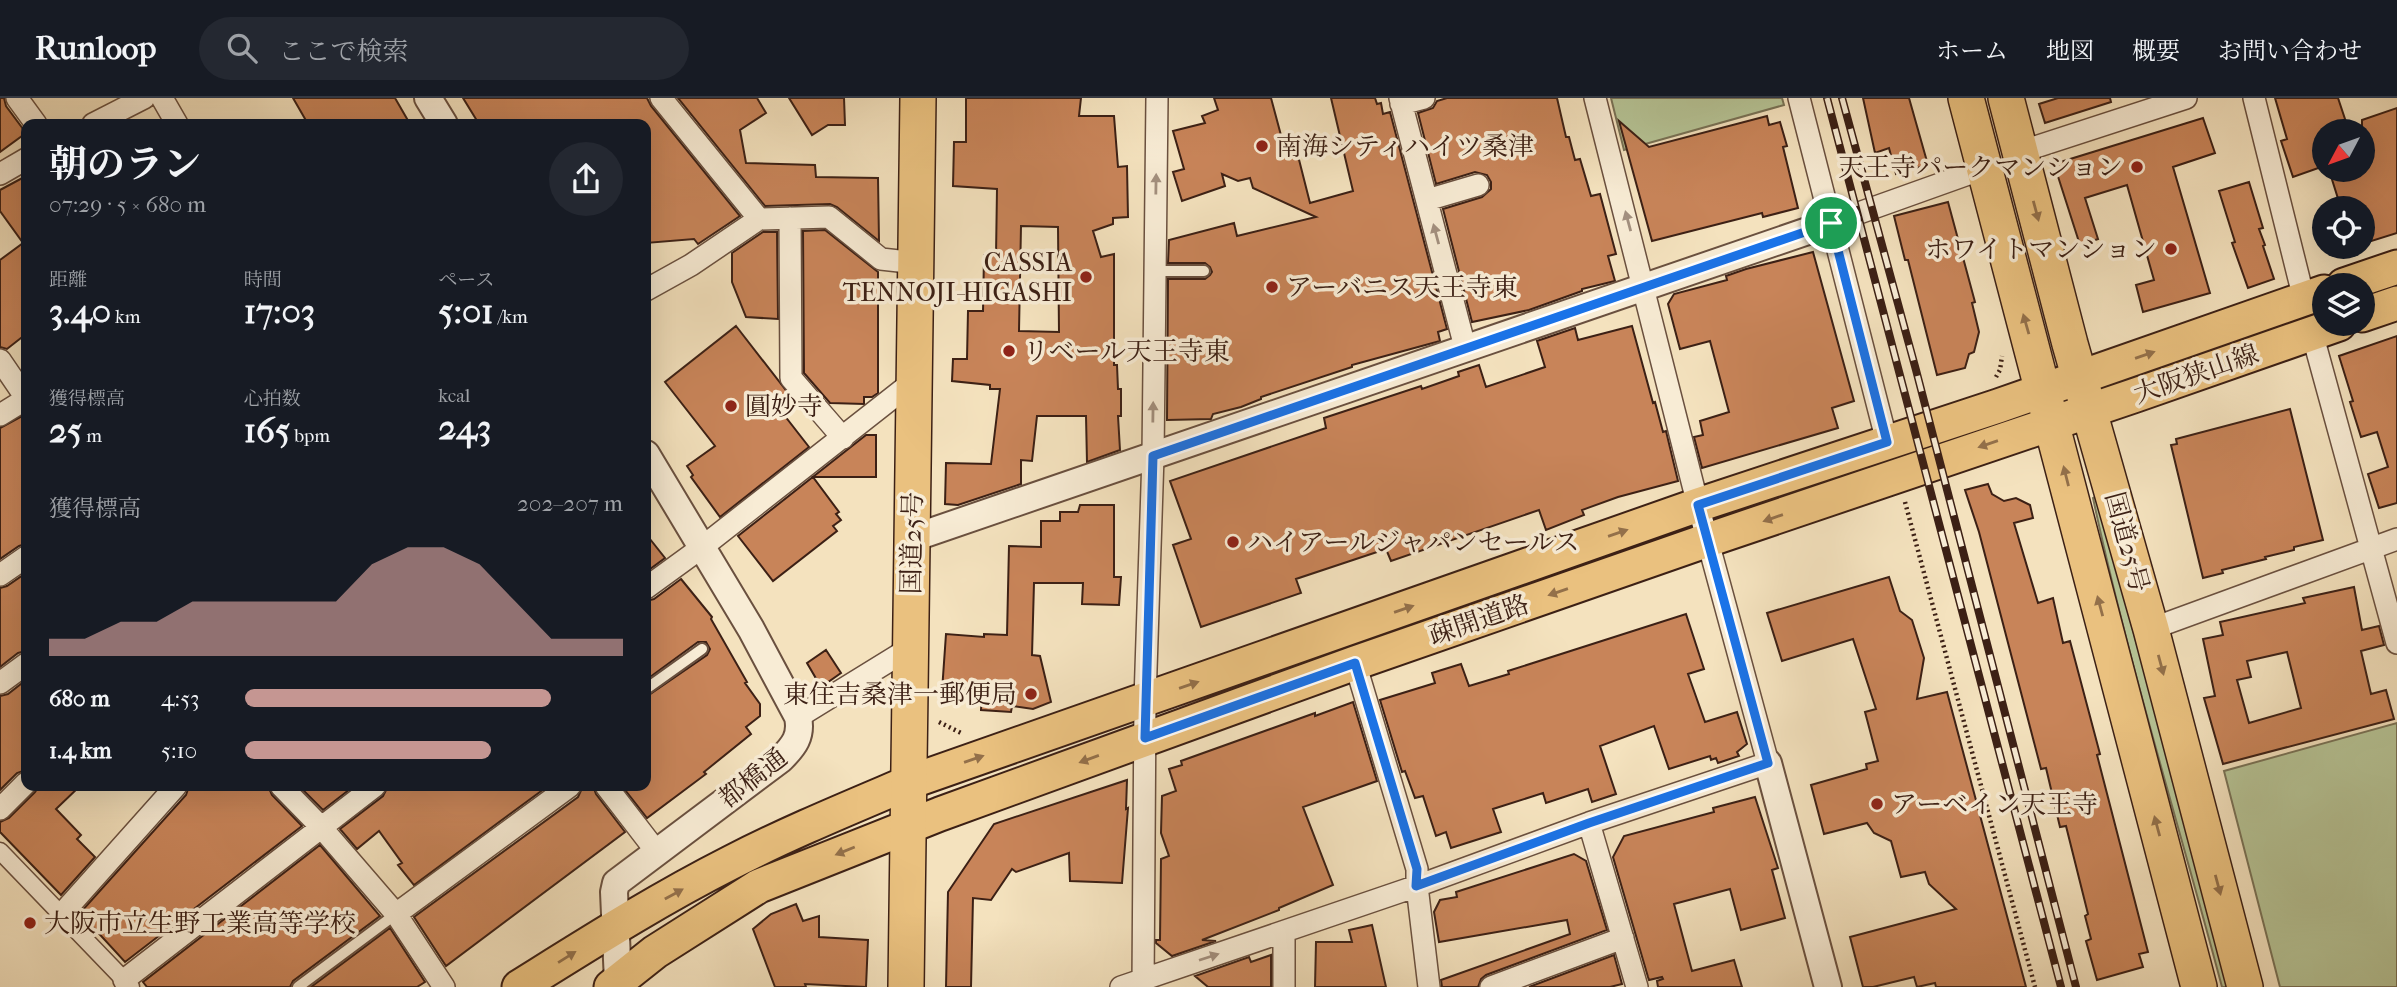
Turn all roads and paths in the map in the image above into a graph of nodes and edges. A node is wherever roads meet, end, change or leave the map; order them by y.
1 (17, 98) edge
2 (144, 98) edge
3 (162, 98) edge
4 (429, 98) edge
5 (661, 98) edge
6 (918, 98) edge
7 (1157, 98) edge
8 (1424, 98) edge
9 (1595, 98) edge
10 (1799, 98) edge
11 (1966, 98) edge
12 (2006, 98) edge
13 (2186, 98) edge
14 (2255, 98) edge
15 (1401, 101) edge
16 (32, 119) edge
17 (103, 119) edge
18 (174, 119) edge
19 (441, 119) edge
20 (2020, 152) junction
21 (21, 162) edge
22 (1985, 168) junction
23 (0, 174) edge
24 (1478, 185) dead end
25 (1427, 200) junction
26 (790, 218) junction
27 (759, 219) junction
28 (1831, 223) junction
29 (917, 263) junction
30 (2397, 267) edge
31 (1155, 271) junction
32 (1204, 271) dead end
33 (2375, 274) edge
34 (651, 287) edge
35 (1645, 287) junction
36 (2312, 289) edge
37 (2312, 297) edge
38 (2397, 303) edge
39 (2375, 311) edge
40 (2312, 333) edge
41 (2327, 336) edge
42 (1465, 347) junction
43 (0, 360) edge
44 (2081, 377) junction
45 (915, 380) junction
46 (21, 391) edge
47 (21, 401) edge
48 (2048, 407) junction
49 (2090, 411) junction
50 (0, 415) edge
51 (843, 438) junction
52 (1887, 442) junction
53 (1153, 456) junction
54 (651, 463) edge
55 (1905, 502) dead end
56 (1698, 505) junction
57 (912, 538) junction
58 (2397, 539) edge
59 (1708, 540) junction
60 (701, 548) junction
61 (2370, 548) junction
62 (21, 560) edge
63 (0, 575) edge
64 (651, 585) edge
65 (2151, 629) junction
66 (2396, 638) edge
67 (910, 648) junction
68 (702, 649) dead end
69 (1355, 663) junction
70 (21, 668) edge
71 (0, 683) edge
72 (651, 685) edge
73 (1145, 700) junction
74 (798, 717) junction
75 (929, 717) dead end
76 (972, 738) dead end
77 (1145, 738) junction
78 (1768, 763) junction
79 (910, 782) junction
80 (21, 788) edge
81 (172, 791) edge
82 (286, 791) edge
83 (368, 791) edge
84 (563, 791) edge
85 (610, 791) edge
86 (0, 808) edge
87 (1589, 823) junction
88 (909, 826) junction
89 (321, 827) junction
90 (0, 851) edge
91 (656, 851) junction
92 (1416, 886) junction
93 (396, 914) junction
94 (60, 916) junction
95 (615, 927) junction
96 (1284, 932) junction
97 (1623, 938) junction
98 (127, 983) edge
99 (1143, 983) edge
100 (615, 984) edge
101 (298, 987) edge
102 (444, 987) edge
103 (519, 987) edge
104 (906, 987) edge
105 (1121, 987) edge
106 (1284, 987) edge
107 (1429, 987) edge
108 (1491, 987) edge
109 (1637, 987) edge
110 (1828, 987) edge
111 (2035, 987) edge
112 (2200, 987) edge
113 (2245, 987) edge

1 - 16 street
2 - 17 street
3 - 18 street
4 - 19 street
5 - 27 street
6 - 29 highway, 国道25号
31 -> 7 street
8 - 15 street
35 -> 9 street
10 - 28 street
11 - 22 highway, 国道25号
12 - 20 highway, 国道25号
13 - 20 street
14 - 36 street
15 - 25 street
20 -> 44 highway, 国道25号
21 - 23 street
22 - 28 street
48 -> 22 highway, 国道25号
24 - 25 street
42 -> 25 street
26 - 27 street
26 - 29 street
26 - 51 street
27 - 34 street
28 - 35 street
28 - 52 street
29 - 45 highway, 国道25号
30 - 33 main road
31 - 32 lane
53 -> 31 street
35 - 42 street
35 - 56 street
44 -> 37 main road, 大阪狭山線
38 - 39 main road
40 - 49 main road, 大阪狭山線
41 - 61 street
42 - 53 street
43 - 46 street
44 - 48 main road, 大阪狭山線
44 - 49 highway, 国道25号
45 - 51 street
45 - 57 highway, 国道25号
47 - 50 street
48 - 49 main road, 大阪狭山線
48 - 52 main road, 疎開道路
48 -> 59 main road, 疎開道路
112 -> 48 highway, 国道25号
49 - 65 highway, 国道25号
51 - 60 street
52 - 56 main road, 疎開道路
53 - 57 street
53 - 73 street
54 - 60 street, 都橋通
55 - 111 path
56 - 59 street
73 -> 56 main road, 疎開道路
57 - 67 highway, 国道25号
58 - 61 street
59 -> 69 main road, 疎開道路
59 - 78 street
60 - 64 street
60 - 74 street, 都橋通
61 - 65 street
61 - 66 street
62 - 63 street
65 -> 113 highway, 国道25号
67 - 74 street
67 - 79 highway, 国道25号
68 - 72 lane
69 - 77 main road, 疎開道路
69 - 92 street
70 - 71 street
73 - 77 street
79 -> 73 main road, 疎開道路
74 - 91 street, 都橋通
75 - 76 path
77 -> 88 main road, 疎開道路
77 - 99 street
78 - 87 street
78 - 110 street
79 - 88 highway, 国道25号
95 -> 79 main road, 疎開道路
80 - 86 street
81 - 94 street
82 - 89 street
83 - 89 street
84 - 93 street
85 - 91 street
87 - 92 street
87 - 97 street
88 -> 100 main road, 疎開道路
88 - 104 highway, 国道25号
89 - 93 street
89 - 98 street
90 - 94 street
91 - 95 street, 都橋通
92 - 96 street
92 - 107 street
93 - 101 lane
93 - 102 street
94 - 98 street
95 - 100 street
103 -> 95 main road, 疎開道路
99 -> 96 street
96 - 106 street
97 - 108 street
97 - 109 street
99 - 105 street

